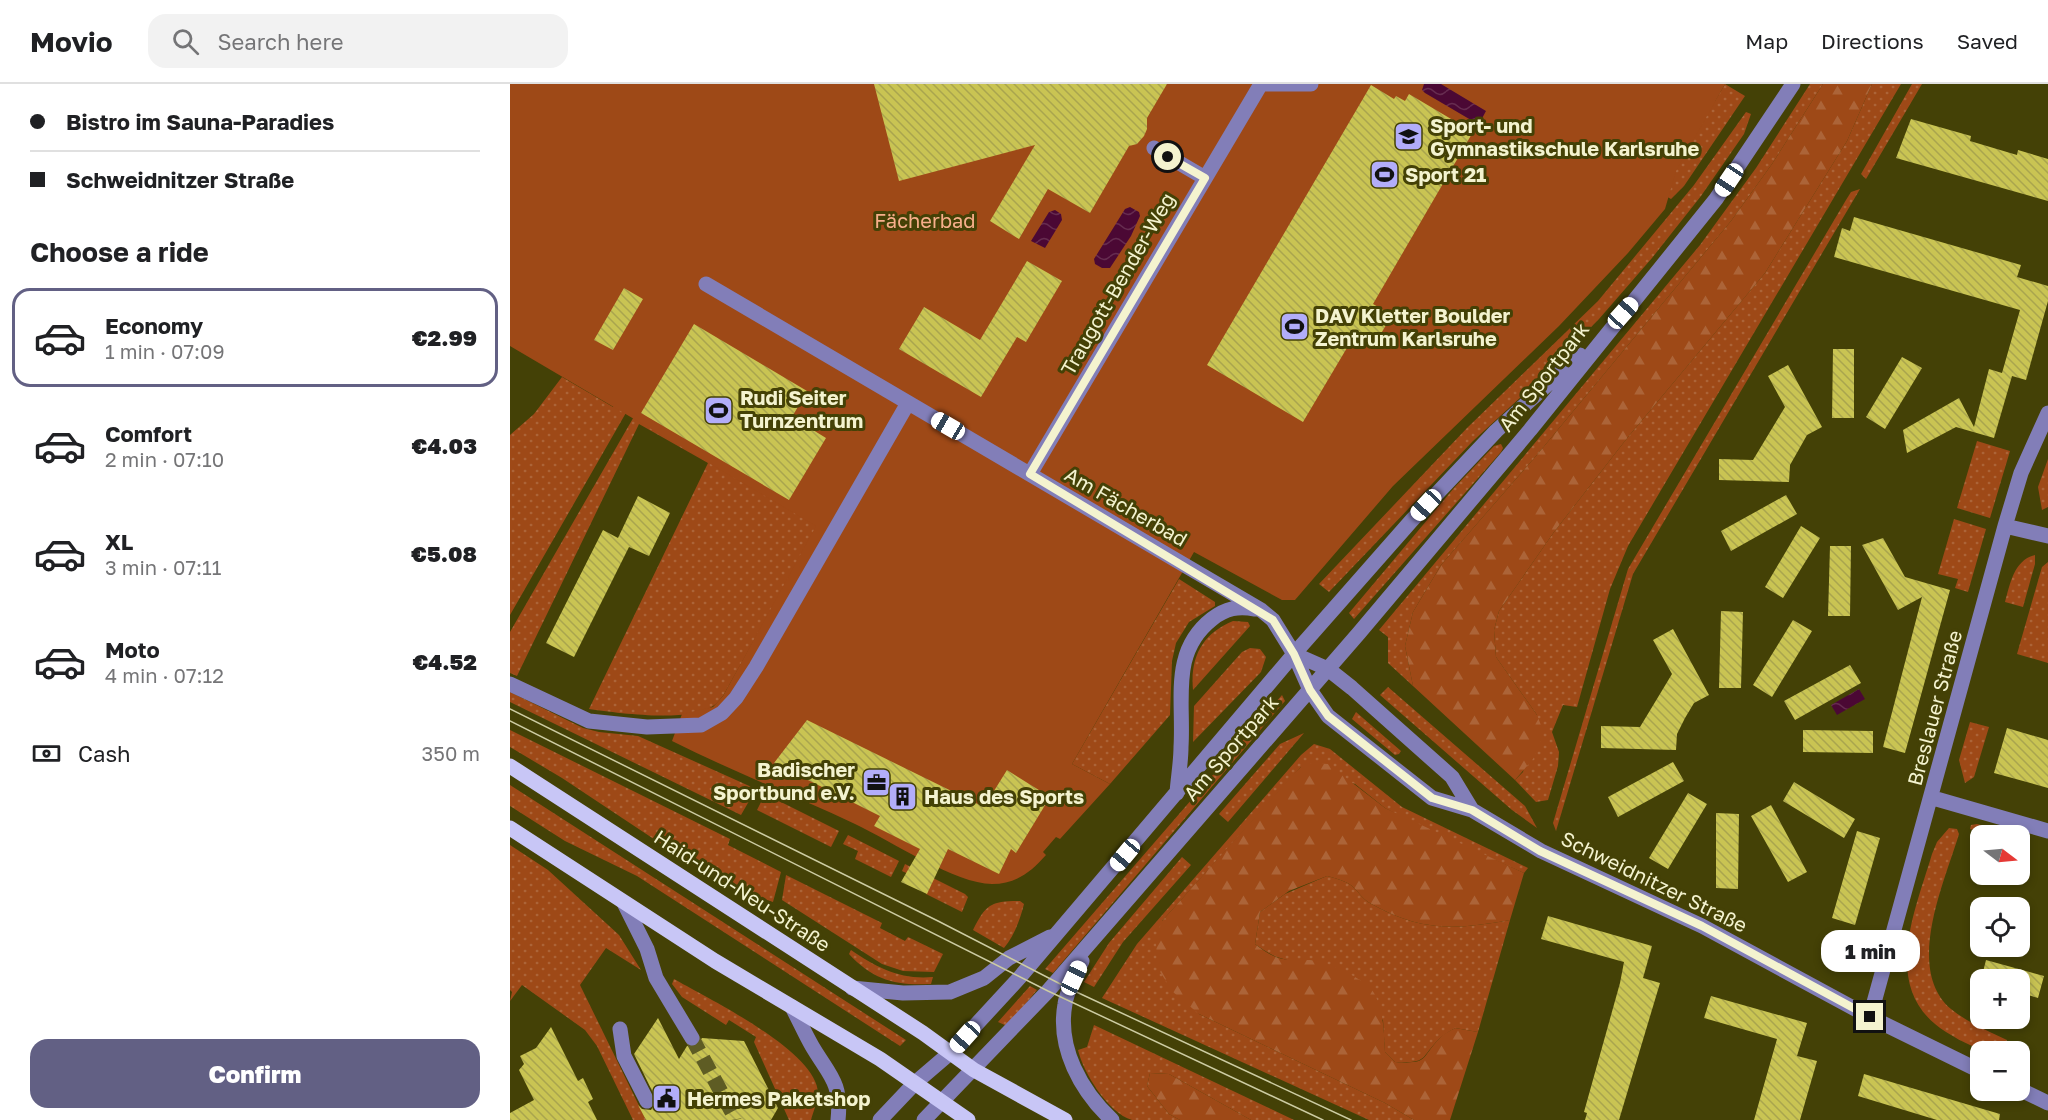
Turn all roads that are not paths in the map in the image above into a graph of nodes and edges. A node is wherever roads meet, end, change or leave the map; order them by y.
1 (1261, 84) edge
2 (1311, 84) edge
3 (1793, 84) edge
4 (1154, 148) dead end
5 (1205, 178) junction
6 (706, 284) dead end
7 (1611, 327) junction
8 (908, 403) junction
9 (2048, 413) edge
10 (1030, 474) junction
11 (2005, 526) junction
12 (2048, 536) edge
13 (1261, 610) junction
14 (1294, 654) junction
15 (1328, 669) junction
16 (510, 684) edge
17 (1310, 690) junction
18 (510, 766) edge
19 (1177, 793) junction
20 (1933, 798) junction
21 (1472, 810) junction
22 (510, 828) edge
23 (2048, 831) edge
24 (624, 903) junction
25 (1056, 934) junction
26 (1097, 935) junction
27 (852, 988) junction
28 (792, 1008) junction
29 (1870, 1017) junction
30 (620, 1029) dead end
31 (692, 1038) tunnel mouth
32 (950, 1053) junction
33 (1970, 1066) edge
34 (974, 1070) junction
35 (915, 1083) junction
36 (2030, 1094) edge
37 (647, 1101) dead end
38 (941, 1103) junction
39 (2048, 1103) edge
40 (838, 1120) edge
41 (880, 1120) edge
42 (924, 1120) edge
43 (968, 1120) edge
44 (1065, 1120) edge
45 (1112, 1120) edge

1 - 2 street, Traugott-Bender-Weg
1 - 5 street, Traugott-Bender-Weg
3 - 7 street, Am Sportpark
4 - 5 street
5 - 10 street, Traugott-Bender-Weg
6 - 8 street, Am Fächerbad
7 - 14 street, Am Sportpark
7 - 15 street, Am Sportpark
8 - 10 street, Am Fächerbad
8 - 16 street
9 - 11 street, Breslauer Straße
10 - 13 street, Am Fächerbad
11 - 12 street
11 - 20 street, Breslauer Straße
13 - 14 street, Am Fächerbad
13 - 19 street
14 - 15 street, Schweidnitzer Straße
14 - 17 street, Schweidnitzer Straße
14 - 19 street, Am Sportpark
15 - 17 street, Am Sportpark
15 - 21 street, Schweidnitzer Straße
17 - 21 street, Schweidnitzer Straße
17 - 26 street, Am Sportpark
18 - 27 main road, Haid-und-Neu-Straße
19 - 25 street, Am Sportpark
20 - 23 street
20 - 29 street, Breslauer Straße
21 - 29 street, Schweidnitzer Straße
22 - 24 main road
24 - 28 main road
24 - 31 street
25 - 27 street
25 - 32 street, Am Sportpark
26 - 34 street, Am Sportpark
26 - 45 street
27 - 32 main road, Haid-und-Neu-Straße
28 - 35 main road
28 - 40 street
29 - 33 street, Schweidnitzer Straße
30 - 37 street
32 - 34 main road, Haid-und-Neu-Straße
32 - 35 street, Am Sportpark
34 - 38 street, Am Sportpark
34 - 44 main road, Haid-und-Neu-Straße
35 - 38 main road
35 - 41 street, Am Sportpark
36 - 39 street
38 - 42 street, Am Sportpark
38 - 43 main road

